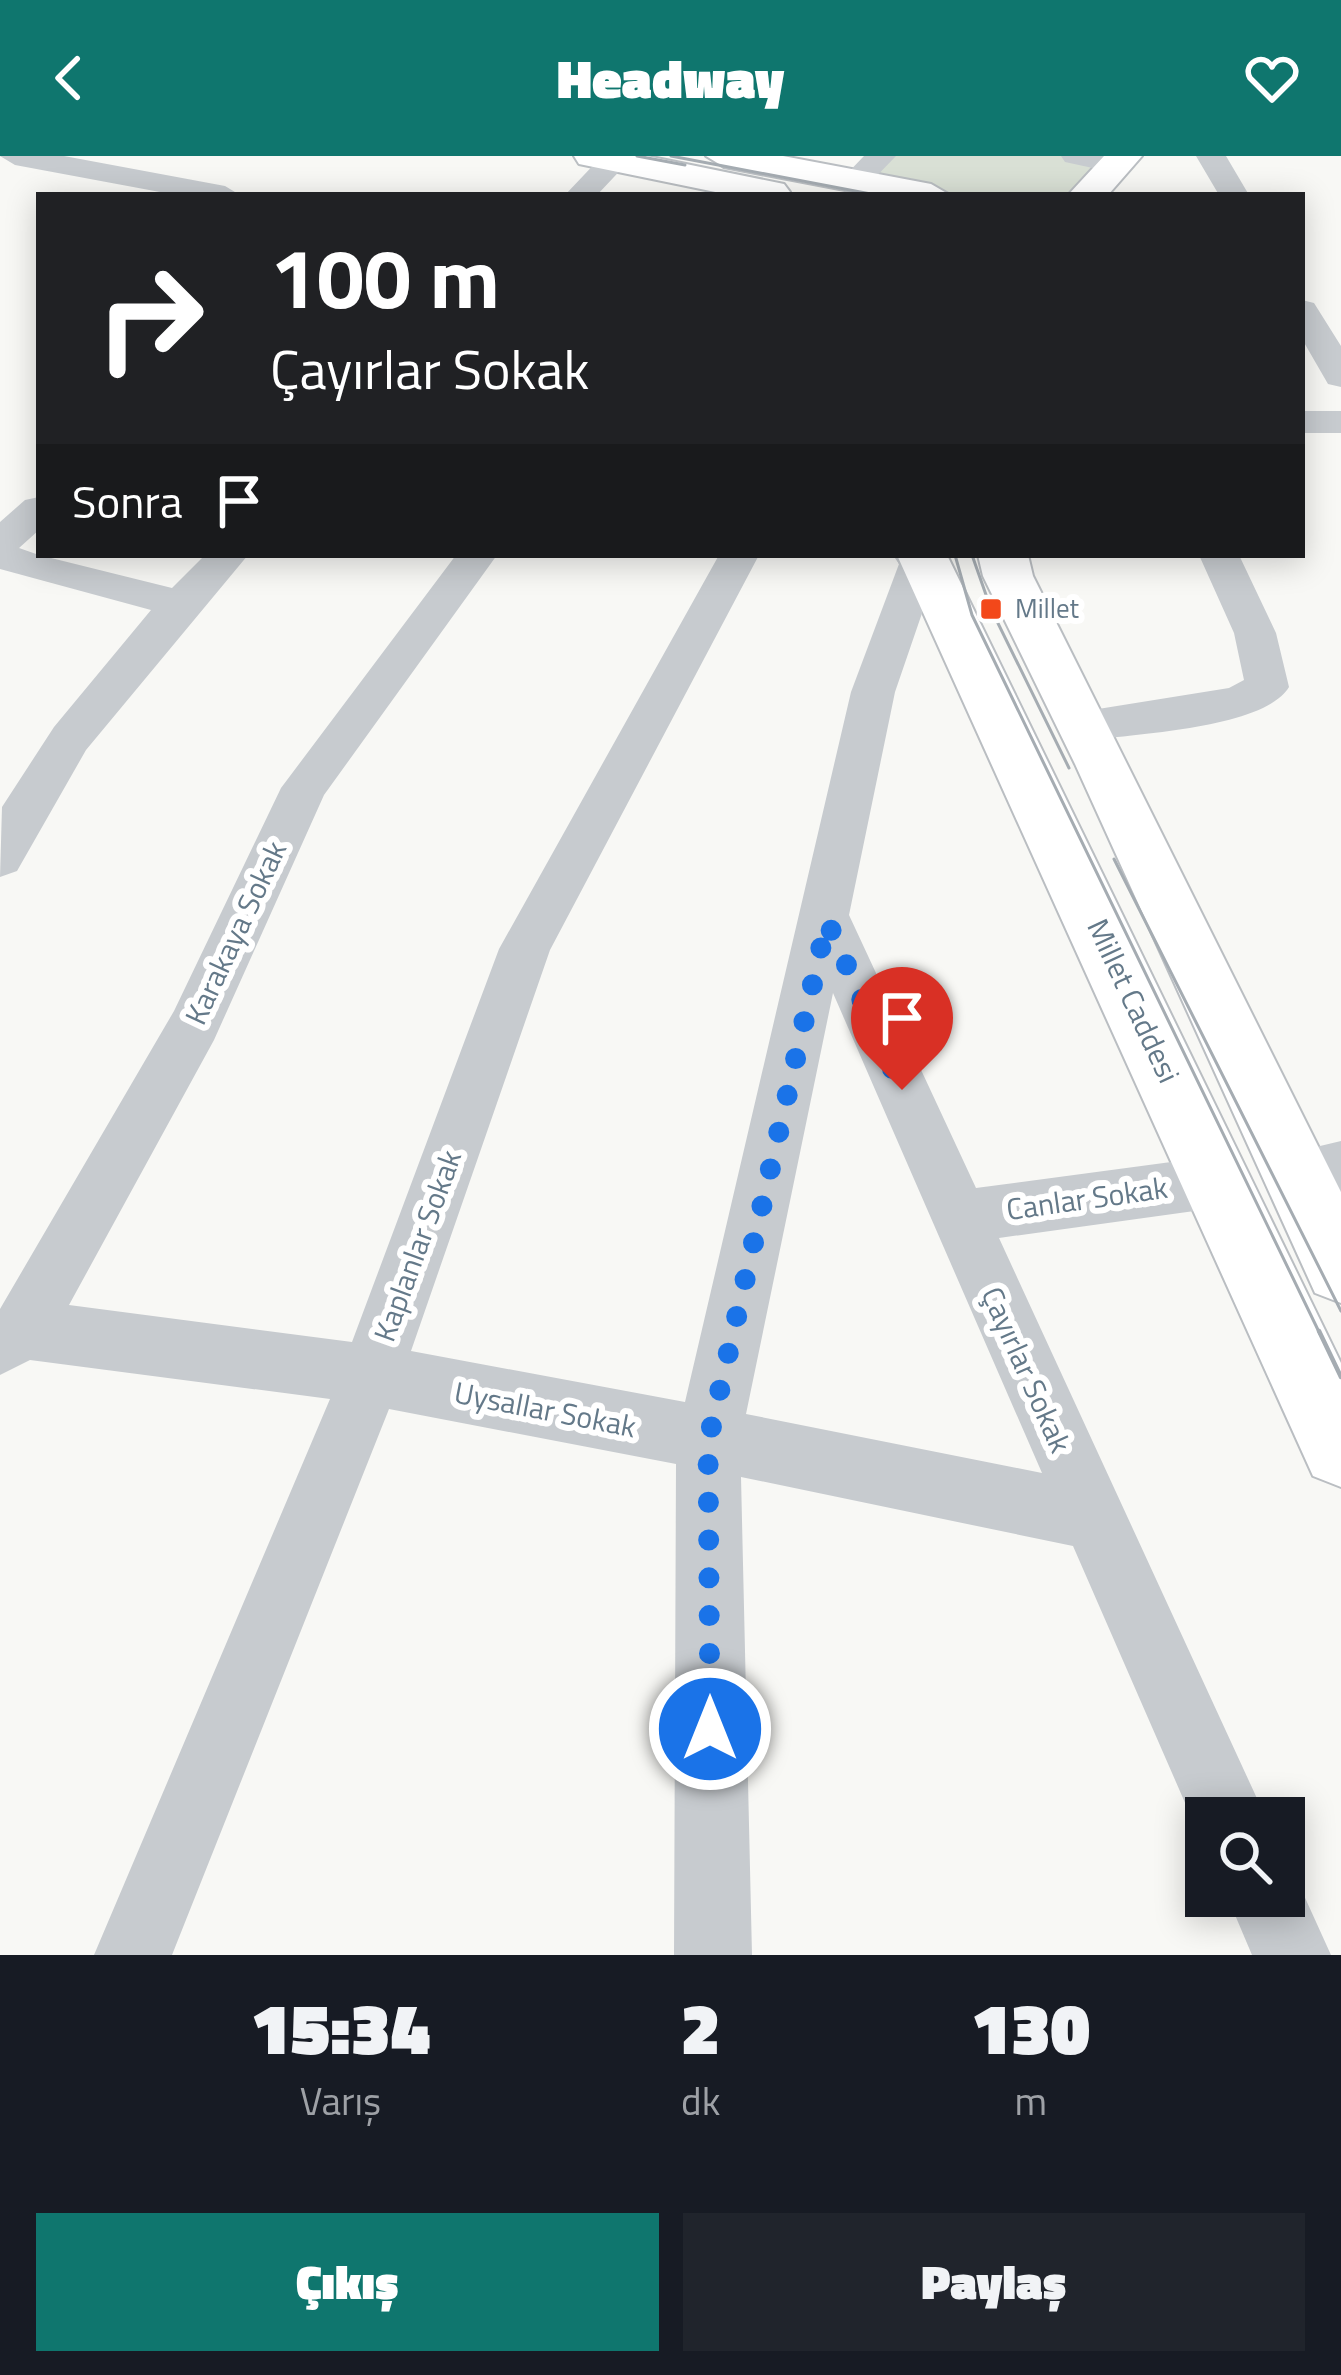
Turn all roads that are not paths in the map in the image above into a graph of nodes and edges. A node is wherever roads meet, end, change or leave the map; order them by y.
1 (16, 156) edge
2 (724, 156) edge
3 (1076, 156) edge
4 (1210, 156) edge
5 (604, 158) edge
6 (1120, 160) edge
7 (118, 165) edge
8 (868, 168) edge
9 (214, 192) edge
10 (582, 192) edge
11 (763, 192) edge
12 (924, 192) edge
13 (1090, 192) edge
14 (1232, 192) edge
15 (1305, 315) edge
16 (1341, 376) edge
17 (1305, 422) edge
18 (1341, 422) edge
19 (36, 512) edge
20 (0, 543) edge
21 (0, 556) edge
22 (225, 558) edge
23 (475, 558) edge
24 (737, 558) edge
25 (921, 558) edge
26 (923, 558) edge
27 (1004, 558) edge
28 (1220, 558) edge
29 (179, 604) junction
30 (1083, 724) junction
31 (11, 813) edge
32 (0, 858) edge
33 (827, 921) junction
34 (1317, 1170) edge
35 (1216, 1182) junction
36 (958, 1217) junction
37 (1341, 1269) edge
38 (11, 1337) edge
39 (370, 1378) junction
40 (708, 1442) junction
41 (1341, 1448) edge
42 (1090, 1516) junction
43 (1219, 1797) edge
44 (1275, 1917) edge
45 (134, 1955) edge
46 (713, 1955) edge
47 (1292, 1955) edge

1 - 7 street
2 - 8 main road
3 - 6 street
4 - 14 street
5 - 10 street
5 - 11 main road
6 - 13 main road
7 - 9 street
8 - 12 main road
15 - 16 street
17 - 18 street
19 - 20 street
21 - 29 street
22 - 29 street
23 - 38 street, Karakaya Sokak
24 - 39 street, Kaplanlar Sokak
25 - 33 street
26 - 35 main road, Millet Caddesi
27 - 30 main road
28 - 30 street
29 - 31 street
30 - 34 main road
31 - 32 street
33 - 36 street, Çayırlar Sokak
33 - 40 street
34 - 37 main road
35 - 36 street, Canlar Sokak
35 - 41 main road, Millet Caddesi
36 - 42 street, Çayırlar Sokak
38 - 39 street, Uysallar Sokak
39 - 40 street, Uysallar Sokak
39 - 45 street, Kaplanlar Sokak
40 - 42 street, Uysallar Sokak
40 - 46 street
42 - 43 street, Çayırlar Sokak
44 - 47 street

